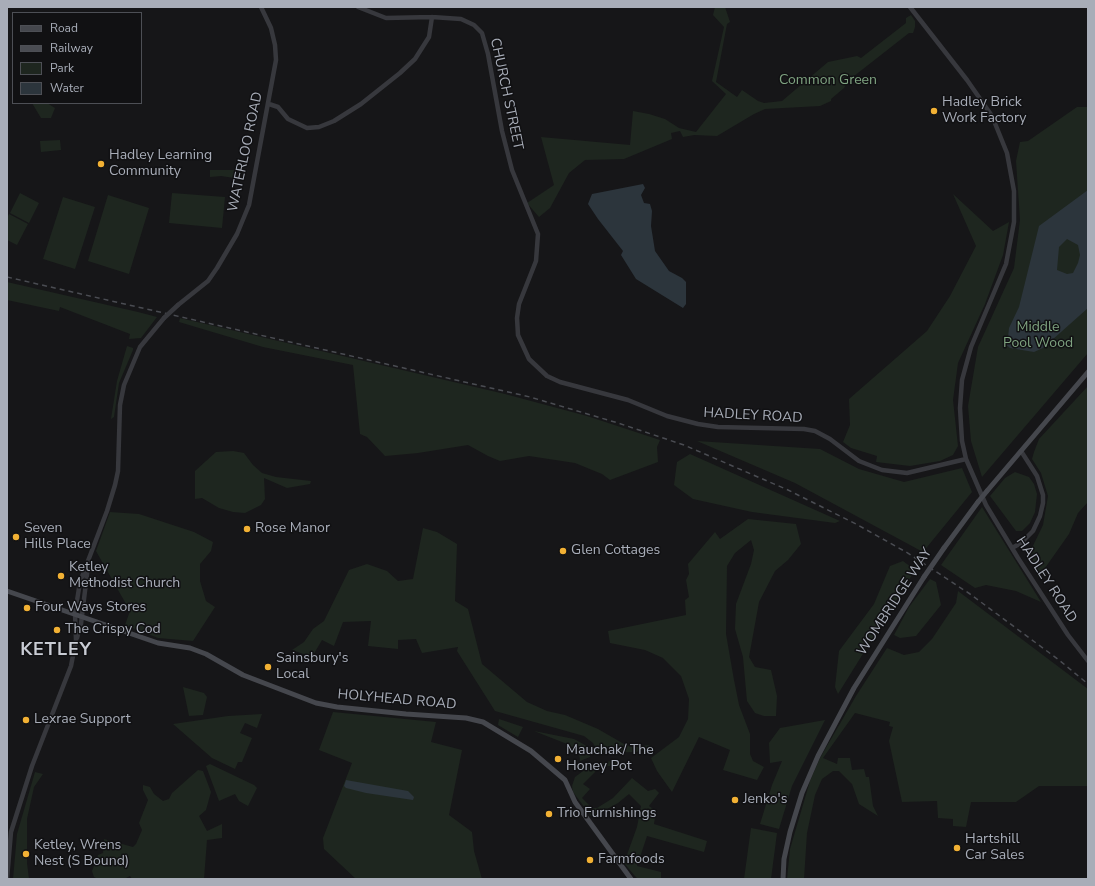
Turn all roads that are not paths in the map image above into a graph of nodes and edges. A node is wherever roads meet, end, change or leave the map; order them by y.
1 (261, 7) edge
2 (358, 7) edge
3 (910, 7) edge
4 (432, 17) junction
5 (269, 104) junction
6 (530, 215) joint
7 (1088, 372) edge
8 (1021, 451) junction
9 (1014, 458) junction
10 (966, 459) junction
11 (1026, 461) junction
12 (1012, 548) junction
13 (89, 561) junction
14 (7, 590) edge
15 (75, 613) junction
16 (82, 616) junction
17 (76, 640) junction
18 (1088, 661) edge
19 (7, 879) edge
20 (631, 879) edge
21 (783, 879) edge

1 - 5 street, WATERLOO ROAD
2 - 4 street, CHURCH STREET
3 - 10 street
4 - 5 street
4 - 6 street, CHURCH STREET
5 - 13 street, WATERLOO ROAD, bridge
6 - 10 street, HADLEY ROAD
7 - 8 main road, WOMBRIDGE WAY
8 - 9 main road, WOMBRIDGE WAY
8 - 11 street
9 - 11 street
9 - 21 main road, WOMBRIDGE WAY, bridge
10 - 12 street, HADLEY ROAD
11 - 12 street
12 - 18 street, HADLEY ROAD
13 - 15 street
13 - 16 street
14 - 15 main road, HOLYHEAD ROAD
15 - 16 main road, HOLYHEAD ROAD
15 - 17 street
16 - 17 street
16 - 20 main road, HOLYHEAD ROAD
17 - 19 street

